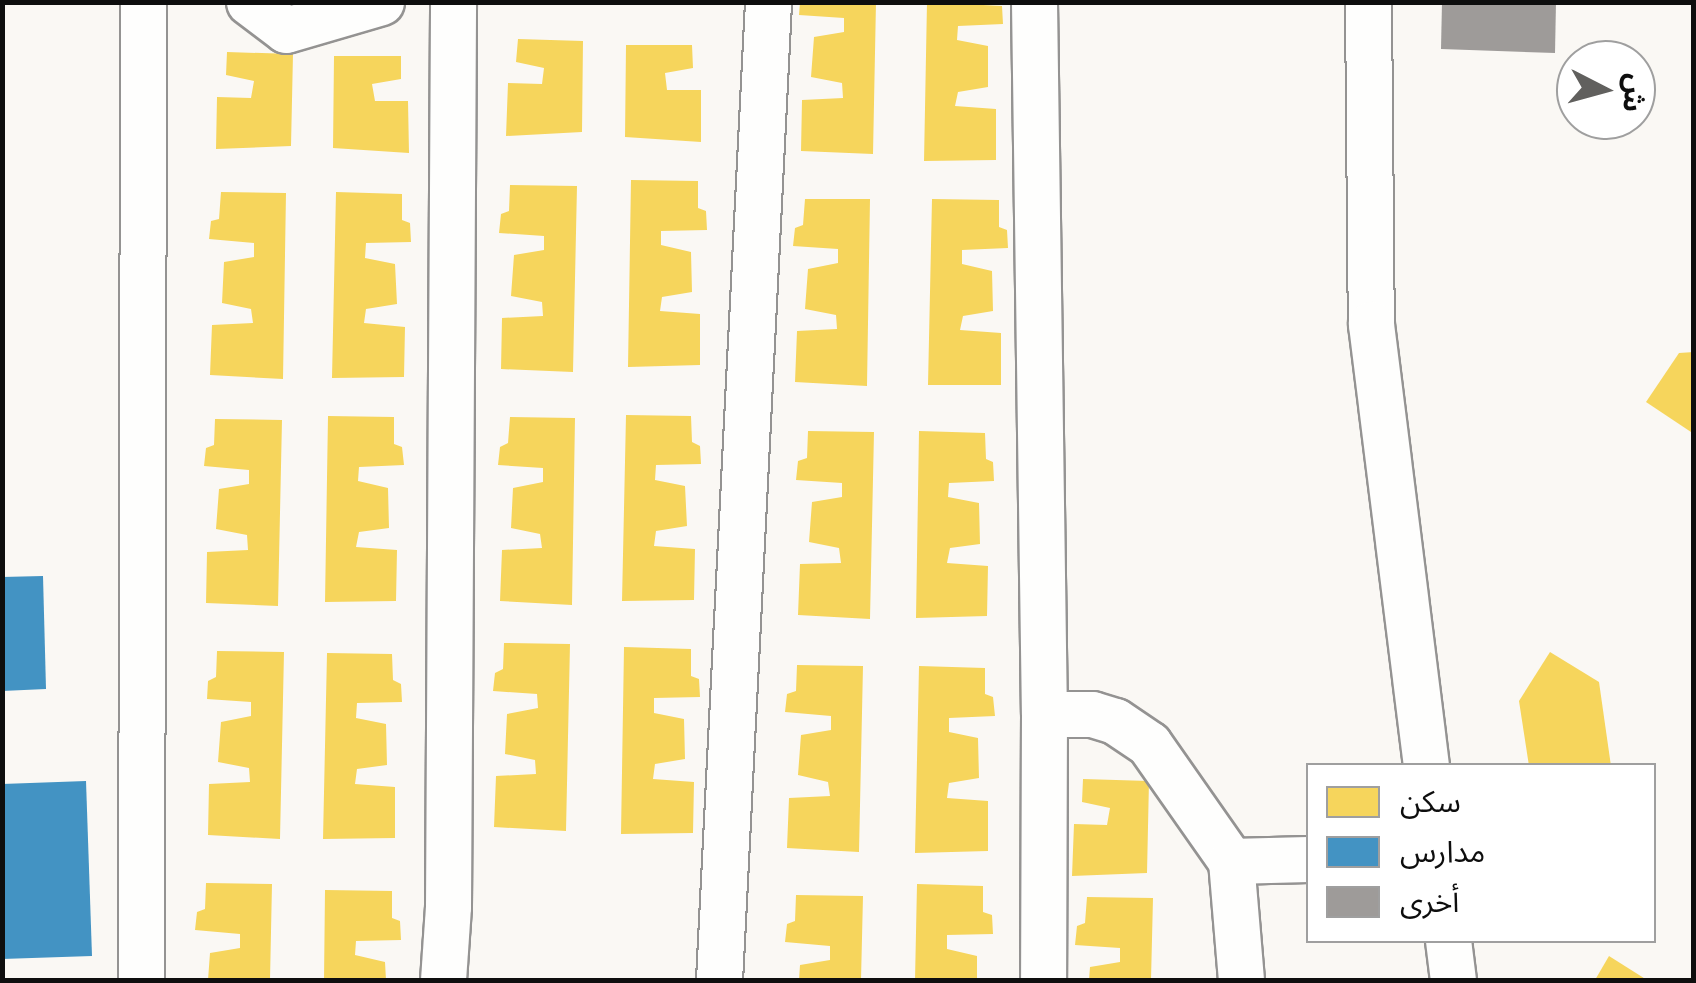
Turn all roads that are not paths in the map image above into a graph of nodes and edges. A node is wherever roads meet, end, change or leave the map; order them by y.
1 (143, 2) edge
2 (249, 2) edge
3 (381, 2) edge
4 (453, 2) edge
5 (768, 2) edge
6 (1034, 2) edge
7 (1368, 2) edge
8 (1044, 714) junction
9 (1426, 763) edge
10 (1306, 859) edge
11 (1232, 861) junction
12 (1448, 943) edge
13 (141, 980) edge
14 (444, 980) edge
15 (719, 980) edge
16 (1043, 980) edge
17 (1241, 980) edge
18 (1453, 980) edge

1 - 13 street
2 - 3 street
4 - 14 street
5 - 15 street
6 - 8 street
7 - 9 street
8 - 11 street
8 - 16 street
10 - 11 street
11 - 17 street
12 - 18 street

